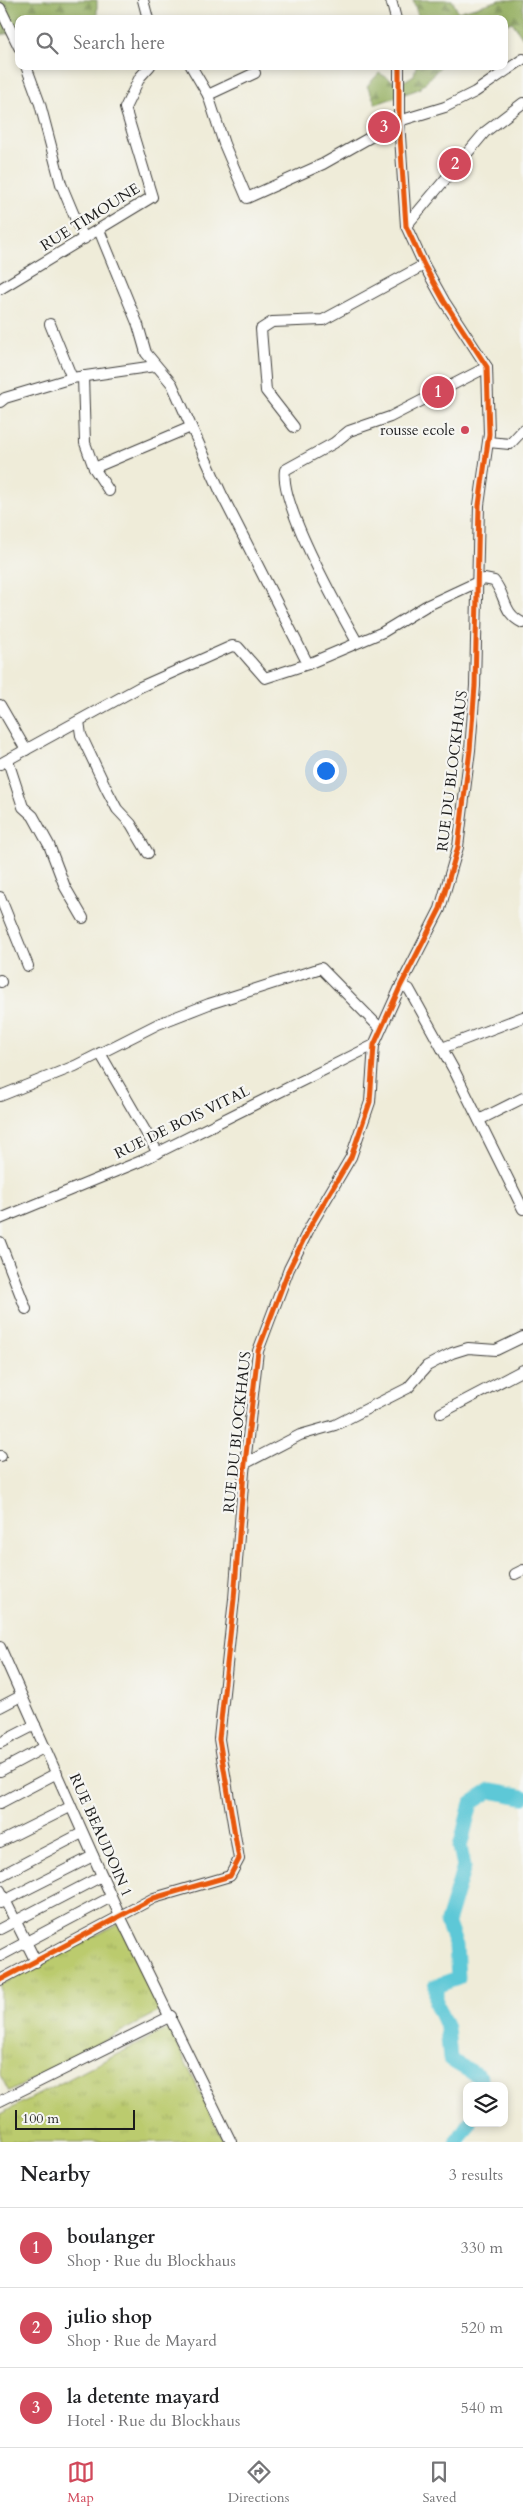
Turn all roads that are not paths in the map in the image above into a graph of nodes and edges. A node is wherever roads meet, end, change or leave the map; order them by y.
1 (143, 0) edge
2 (390, 0) edge
3 (0, 8) edge
4 (147, 15) edge
5 (395, 15) edge
6 (15, 40) edge
7 (523, 59) edge
8 (508, 69) edge
9 (27, 70) edge
10 (147, 70) edge
11 (194, 70) edge
12 (399, 70) edge
13 (507, 70) edge
14 (255, 73) dead end
15 (208, 96) junction
16 (523, 103) edge
17 (398, 121) junction
18 (406, 226) junction
19 (99, 230) junction
20 (84, 239) junction
21 (424, 265) junction
22 (0, 289) edge
23 (50, 324) dead end
24 (155, 366) junction
25 (487, 367) junction
26 (78, 377) junction
27 (0, 402) edge
28 (192, 427) junction
29 (294, 427) dead end
30 (523, 430) edge
31 (488, 442) junction
32 (94, 468) junction
33 (109, 491) dead end
34 (476, 584) junction
35 (523, 623) edge
36 (357, 642) junction
37 (308, 664) junction
38 (0, 705) edge
39 (79, 721) junction
40 (26, 750) junction
41 (4, 762) edge
42 (148, 853) dead end
43 (0, 897) edge
44 (83, 918) dead end
45 (28, 966) dead end
46 (401, 984) junction
47 (523, 1017) edge
48 (381, 1029) junction
49 (374, 1045) junction
50 (442, 1048) junction
51 (100, 1053) junction
52 (0, 1096) edge
53 (523, 1098) edge
54 (479, 1120) junction
55 (158, 1153) junction
56 (523, 1210) edge
57 (0, 1219) edge
58 (0, 1242) edge
59 (26, 1309) dead end
60 (523, 1337) edge
61 (523, 1370) edge
62 (441, 1413) dead end
63 (244, 1464) junction
64 (0, 1646) edge
65 (21, 1696) junction
66 (0, 1707) edge
67 (35, 1725) junction
68 (0, 1743) edge
69 (45, 1747) junction
70 (0, 1771) edge
71 (57, 1773) junction
72 (0, 1803) edge
73 (70, 1806) junction
74 (82, 1832) junction
75 (0, 1842) edge
76 (93, 1856) junction
77 (0, 1876) edge
78 (102, 1876) junction
79 (0, 1890) edge
80 (111, 1896) junction
81 (3, 1901) edge
82 (120, 1916) junction
83 (16, 1921) junction
84 (0, 1929) edge
85 (27, 1943) junction
86 (0, 1956) edge
87 (36, 1962) junction
88 (0, 1980) edge
89 (171, 2016) junction
90 (0, 2101) edge
91 (231, 2142) edge

1 - 4 street
2 - 5 street
3 - 6 street
7 - 8 street
9 - 20 street
10 - 19 street, RUE TIMOUNE
11 - 15 street
12 - 17 street
13 - 17 street
14 - 15 street
15 - 17 street
16 - 18 street
17 - 18 street
18 - 21 street
19 - 20 street, RUE TIMOUNE
19 - 24 street
20 - 22 street, RUE TIMOUNE
21 - 25 street
21 - 29 street
23 - 26 street
24 - 26 street
24 - 28 street
25 - 31 street, RUE DU BLOCKHAUS
25 - 36 street
26 - 27 street
26 - 32 street
28 - 32 street
28 - 37 street
30 - 31 street
31 - 34 street, RUE DU BLOCKHAUS
32 - 33 street
34 - 35 street
34 - 36 street
34 - 46 street, RUE DU BLOCKHAUS
36 - 37 street
37 - 39 street
38 - 40 street
39 - 40 street
39 - 42 street
40 - 41 street
41 - 44 street
43 - 45 street
46 - 48 street, RUE DU BLOCKHAUS
46 - 50 street
47 - 50 street
48 - 49 street, RUE DU BLOCKHAUS
48 - 51 street
49 - 55 street, RUE DE BOIS VITAL
49 - 63 street, RUE DU BLOCKHAUS
50 - 54 street
51 - 52 street
51 - 55 street
53 - 54 street
54 - 56 street
55 - 57 street, RUE DE BOIS VITAL
58 - 59 street
60 - 63 street
61 - 62 street
63 - 82 street, RUE DU BLOCKHAUS
64 - 65 street, RUE BEAUDOIN 1
65 - 66 street
65 - 67 street, RUE BEAUDOIN 1
67 - 68 street
67 - 69 street, RUE BEAUDOIN 1
69 - 70 street
69 - 71 street, RUE BEAUDOIN 1
71 - 72 street
71 - 73 street, RUE BEAUDOIN 1
73 - 74 street, RUE BEAUDOIN 1
73 - 75 street
74 - 76 street, RUE BEAUDOIN 1
74 - 77 street
76 - 78 street, RUE BEAUDOIN 1
76 - 81 street
78 - 80 street, RUE BEAUDOIN 1
78 - 83 street
79 - 81 street
80 - 82 street, RUE BEAUDOIN 1
80 - 85 street
81 - 83 street
82 - 87 street, RUE DU BLOCKHAUS
82 - 89 street, RUE BEAUDOIN 1
83 - 84 street
83 - 85 street
85 - 86 street
85 - 87 street
87 - 88 street, RUE DU BLOCKHAUS
89 - 90 street
89 - 91 street, RUE BEAUDOIN 1

